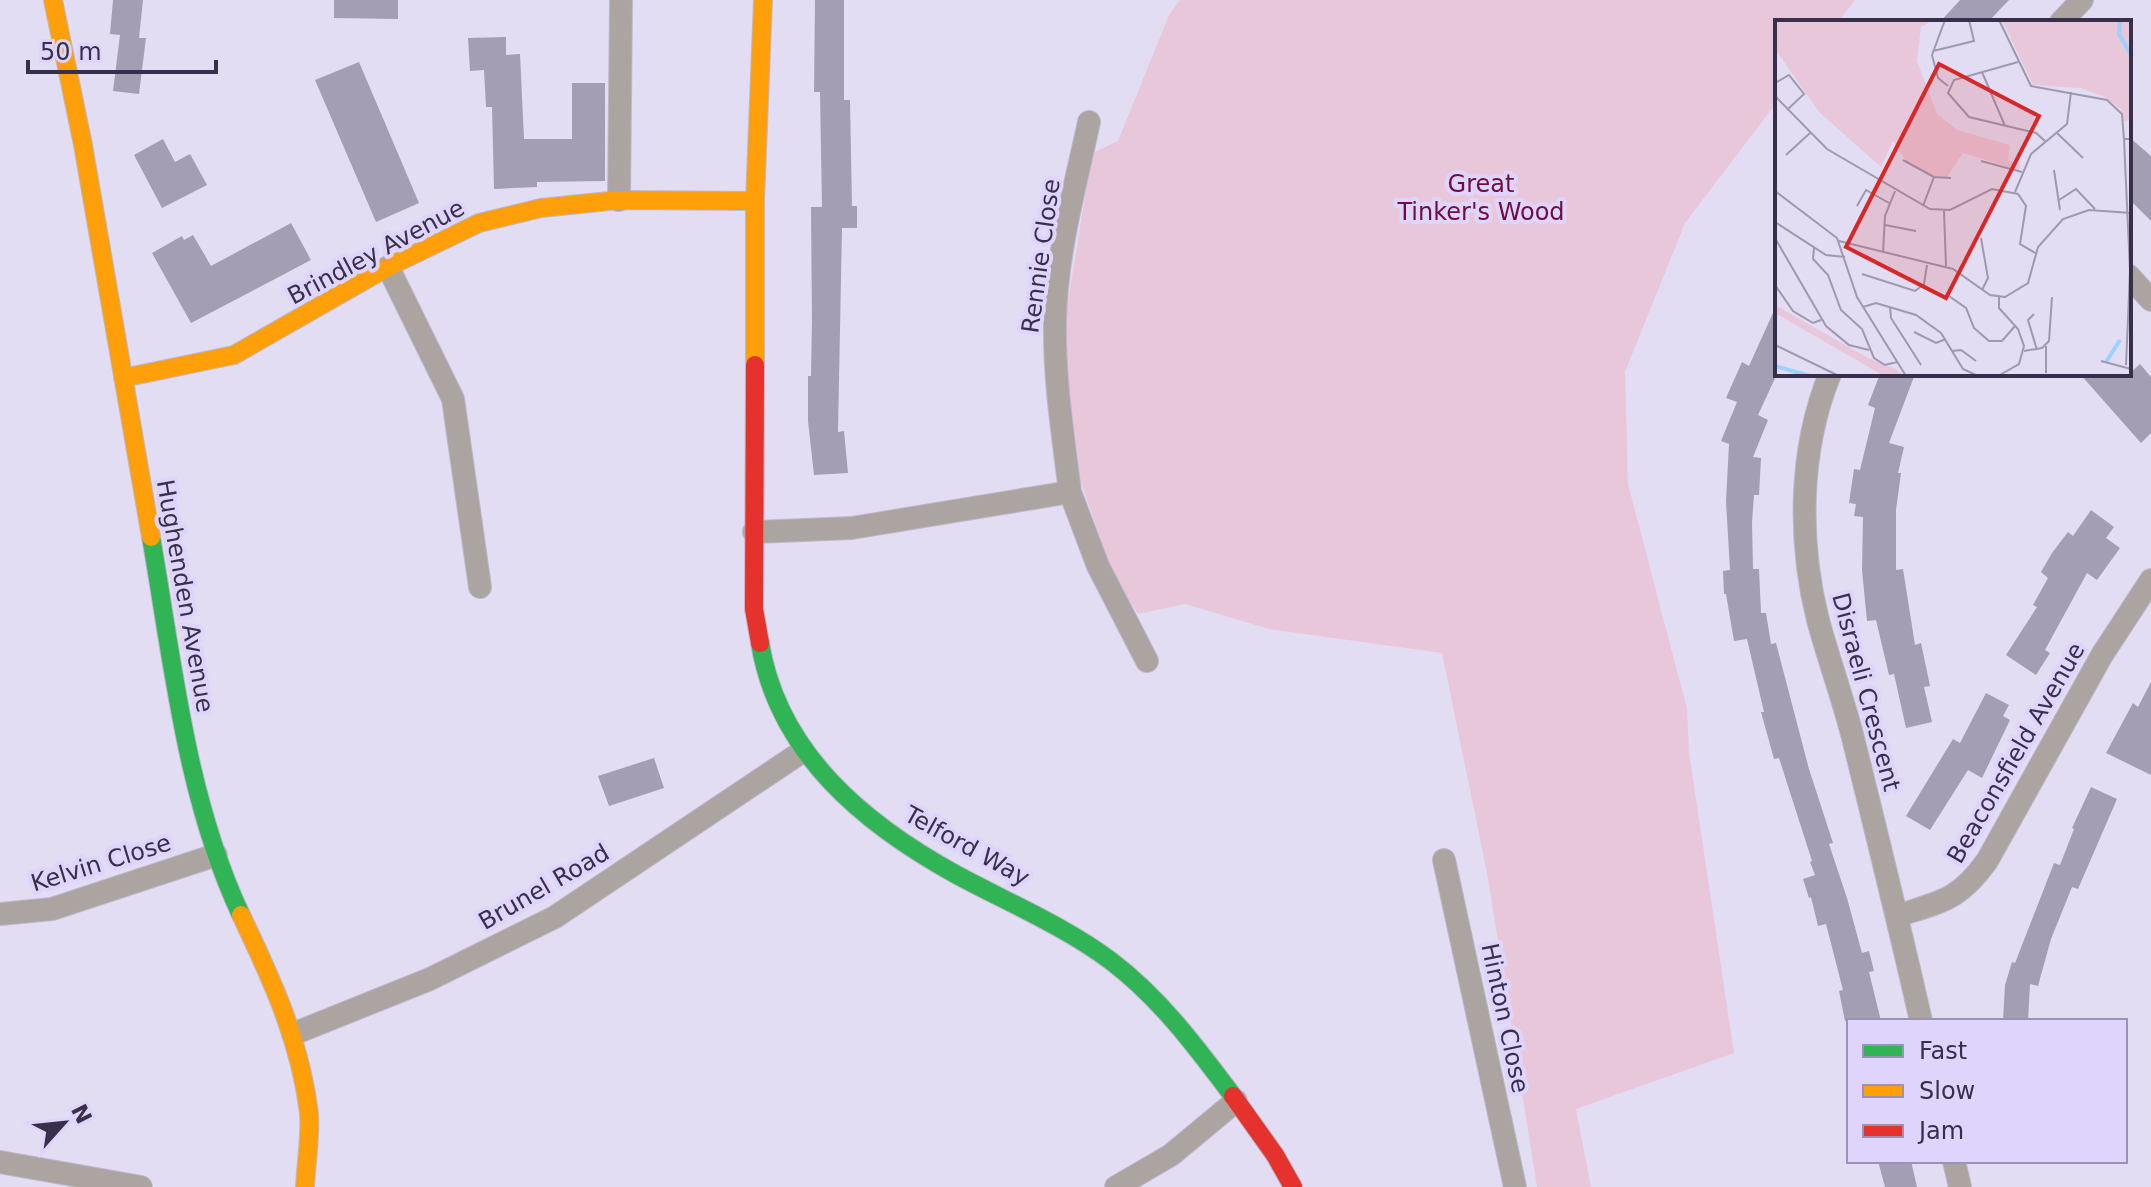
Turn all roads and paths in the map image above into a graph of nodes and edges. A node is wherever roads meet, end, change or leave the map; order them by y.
1 (53, 0) edge
2 (621, 0) edge
3 (763, 0) edge
4 (2082, 0) edge
5 (2063, 20) edge
6 (1089, 122) dead end
7 (619, 200) junction
8 (755, 201) junction
9 (388, 267) junction
10 (2131, 278) edge
11 (2151, 300) edge
12 (1829, 376) edge
13 (123, 378) junction
14 (1070, 492) junction
15 (754, 532) junction
16 (2151, 580) edge
17 (480, 587) dead end
18 (1147, 661) dead end
19 (803, 751) junction
20 (216, 855) junction
21 (1444, 860) dead end
22 (0, 914) edge
23 (1897, 916) junction
24 (1921, 1019) edge
25 (293, 1034) junction
26 (1236, 1101) junction
27 (0, 1162) edge
28 (1954, 1163) edge
29 (35, 1177) edge
30 (141, 1187) edge
31 (305, 1187) edge
32 (1116, 1187) edge
33 (1293, 1187) edge
34 (1515, 1187) edge
35 (1960, 1187) edge

1 - 13 street, Hughenden Avenue
2 - 7 street
3 - 8 street, Telford Way
4 - 5 street
6 - 14 street, Rennie Close
7 - 8 street, Brindley Avenue
7 - 9 street, Brindley Avenue
8 - 15 street, Telford Way
9 - 13 street, Brindley Avenue
9 - 17 street
10 - 11 street
12 - 23 street, Disraeli Crescent
13 - 20 street, Hughenden Avenue
14 - 15 street
14 - 18 street, Rennie Close
15 - 19 street, Telford Way
16 - 23 street, Beaconsfield Avenue
19 - 25 street, Brunel Road
19 - 26 street, Telford Way
20 - 22 street, Kelvin Close
20 - 25 street, Hughenden Avenue
21 - 34 street, Hinton Close
23 - 24 street, Disraeli Crescent
25 - 31 street, Hughenden Avenue
26 - 32 street
26 - 33 street, Telford Way
27 - 29 street
28 - 35 street
29 - 30 street

